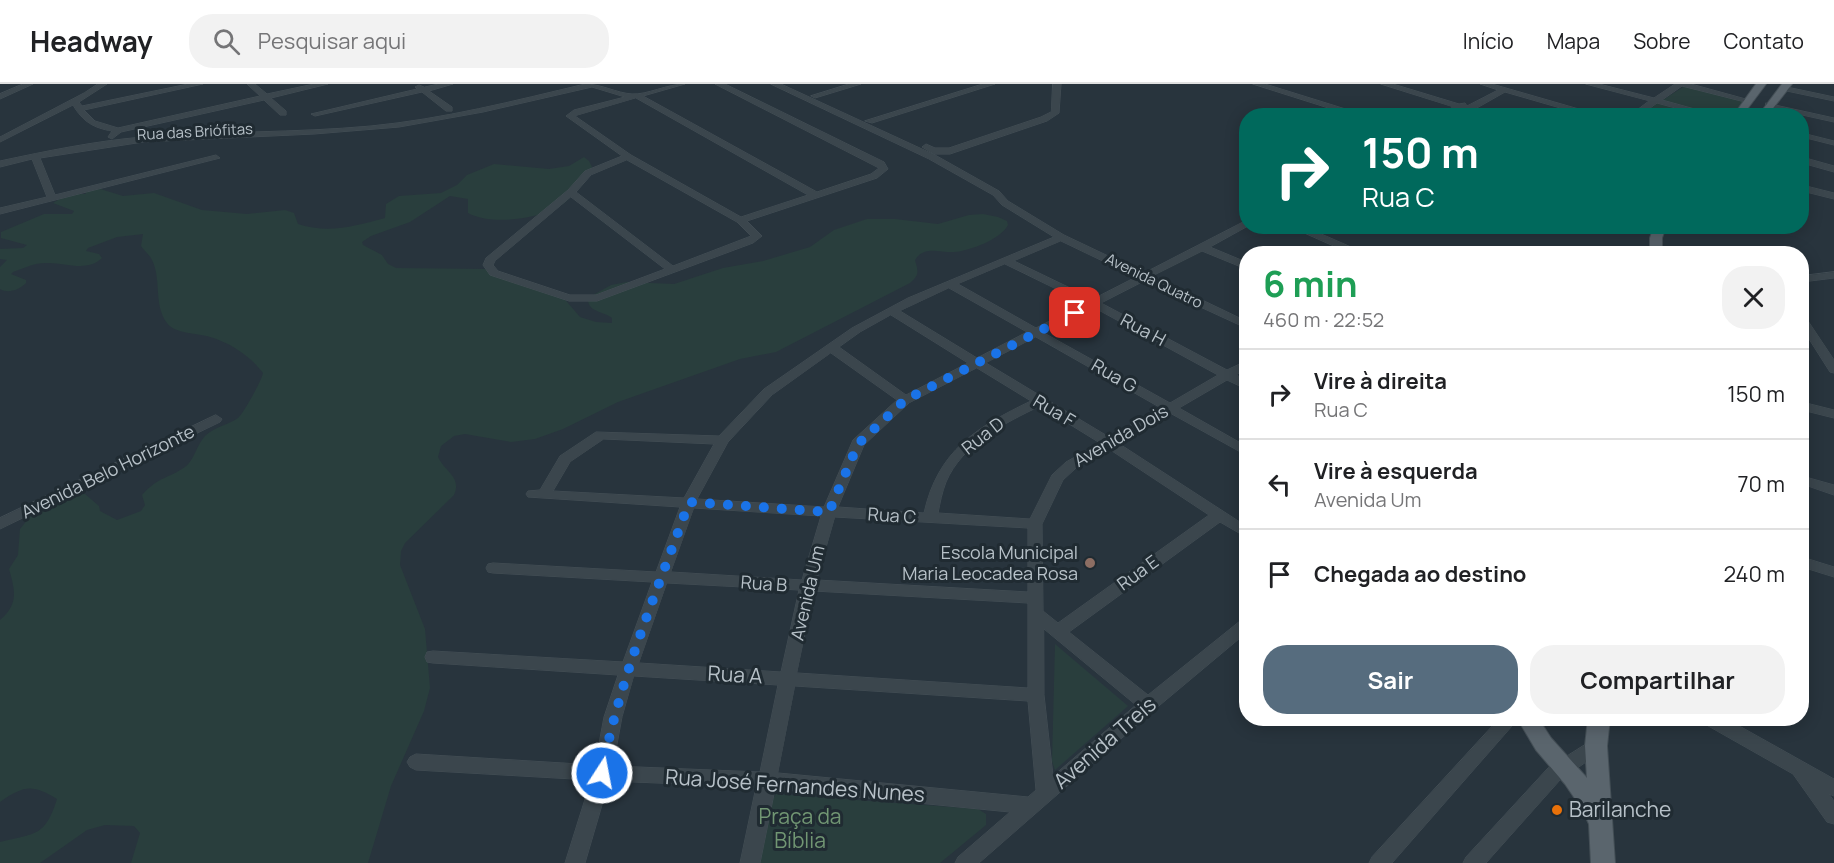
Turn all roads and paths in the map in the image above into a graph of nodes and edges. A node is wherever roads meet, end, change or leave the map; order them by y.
1 (29, 84) edge
2 (102, 84) edge
3 (199, 84) edge
4 (251, 84) edge
5 (324, 84) edge
6 (416, 84) edge
7 (449, 84) edge
8 (567, 84) edge
9 (592, 84) edge
10 (681, 84) edge
11 (719, 84) edge
12 (775, 84) edge
13 (789, 84) edge
14 (857, 84) edge
15 (991, 84) edge
16 (1057, 84) edge
17 (1257, 84) edge
18 (1385, 84) edge
19 (1484, 84) edge
20 (1515, 84) edge
21 (1590, 84) edge
22 (1681, 84) edge
23 (1500, 87) edge
24 (1759, 87) edge
25 (1784, 89) edge
26 (423, 90) junction
27 (637, 94) junction
28 (815, 96) junction
29 (0, 97) edge
30 (265, 97) junction
31 (1834, 99) edge
32 (1656, 100) junction
33 (1749, 101) junction
34 (77, 105) junction
35 (1769, 105) junction
36 (1459, 106) junction
37 (1337, 108) edge
38 (1455, 108) edge
39 (1465, 108) edge
40 (1469, 108) edge
41 (1572, 108) edge
42 (1644, 108) edge
43 (1686, 108) edge
44 (1743, 108) edge
45 (1767, 108) edge
46 (1782, 108) edge
47 (452, 112) junction
48 (283, 113) dead end
49 (315, 114) dead end
50 (1809, 114) edge
51 (1834, 120) edge
52 (869, 121) junction
53 (275, 131) junction
54 (151, 133) junction
55 (113, 137) junction
56 (1809, 137) edge
57 (0, 140) edge
58 (144, 140) junction
59 (1834, 143) edge
60 (35, 156) junction
61 (0, 157) edge
62 (628, 157) junction
63 (216, 158) dead end
64 (1809, 162) edge
65 (0, 164) edge
66 (1834, 169) edge
67 (1809, 190) edge
68 (572, 192) junction
69 (814, 194) junction
70 (1834, 196) edge
71 (52, 198) junction
72 (0, 211) edge
73 (740, 220) junction
74 (1239, 228) edge
75 (1313, 234) edge
76 (1061, 237) junction
77 (1342, 246) edge
78 (1202, 247) junction
79 (1005, 260) junction
80 (1239, 263) edge
81 (672, 270) junction
82 (1834, 275) edge
83 (1146, 277) junction
84 (1809, 278) edge
85 (950, 284) junction
86 (1094, 303) junction
87 (890, 310) junction
88 (1239, 322) edge
89 (1809, 331) edge
90 (1037, 332) junction
91 (831, 347) junction
92 (976, 363) junction
93 (1239, 368) edge
94 (1834, 369) edge
95 (1228, 375) junction
96 (1239, 382) edge
97 (905, 400) junction
98 (1039, 402) junction
99 (1171, 408) junction
100 (1809, 408) edge
101 (1834, 414) edge
102 (216, 419) dead end
103 (722, 440) junction
104 (1108, 443) junction
105 (1239, 447) edge
106 (1809, 473) edge
107 (1834, 480) edge
108 (1809, 482) edge
109 (1834, 490) edge
110 (689, 502) junction
111 (829, 512) junction
112 (1219, 515) junction
113 (930, 518) junction
114 (0, 524) edge
115 (1035, 524) junction
116 (1239, 528) edge
117 (1809, 564) edge
118 (493, 568) dead end
119 (1834, 572) edge
120 (663, 577) junction
121 (807, 587) junction
122 (1035, 605) junction
123 (1239, 631) edge
124 (1057, 632) junction
125 (433, 657) dead end
126 (627, 670) junction
127 (790, 678) junction
128 (1036, 695) junction
129 (1148, 705) junction
130 (1504, 726) edge
131 (1531, 726) edge
132 (1598, 726) edge
133 (1723, 726) edge
134 (1596, 746) junction
135 (416, 762) dead end
136 (1563, 766) junction
137 (1798, 768) junction
138 (602, 773) junction
139 (768, 780) junction
140 (1834, 788) edge
141 (1046, 792) junction
142 (1030, 807) junction
143 (1834, 816) edge
144 (1602, 832) junction
145 (575, 863) edge
146 (750, 863) edge
147 (965, 863) edge
148 (1379, 863) edge
149 (1473, 863) edge
150 (1603, 863) edge

1 - 29 street
2 - 34 street
3 - 34 street
4 - 30 street
5 - 30 street
6 - 26 street
7 - 26 street
8 - 47 street
9 - 27 street
9 - 47 street
10 - 27 street
11 - 69 street
12 - 76 street, Avenida Quatro
13 - 28 street
14 - 28 street
15 - 52 street
16 - 52 street
17 - 37 street
18 - 36 street
19 - 23 street
20 - 23 street
21 - 32 street
22 - 32 street
22 - 33 street
23 - 36 street
23 - 40 street
23 - 41 street
24 - 25 main road
24 - 33 main road
25 - 31 street
25 - 35 main road
26 - 47 street
26 - 49 street
27 - 62 street
27 - 69 street
28 - 52 street
30 - 48 street
30 - 55 street
32 - 42 street
32 - 43 street
33 - 44 main road
34 - 55 street, Rua das Briófitas
34 - 57 street
35 - 45 main road
35 - 46 street
36 - 38 street
36 - 39 street
47 - 53 street
50 - 51 street
53 - 54 street, Rua das Briófitas
53 - 58 street, Rua das Briófitas
54 - 55 street, Rua das Briófitas
54 - 58 street
55 - 58 street, Rua das Briófitas
55 - 60 street
55 - 61 street
56 - 59 street
60 - 65 street
60 - 71 street
62 - 68 street
62 - 73 street
63 - 71 street
64 - 66 street
67 - 70 street
68 - 81 street
68 - 81 street
69 - 73 street
71 - 72 street
73 - 81 street
74 - 78 street, Avenida Um
75 - 77 street
76 - 79 street
76 - 83 street, Avenida Quatro
78 - 80 street
78 - 83 street, Avenida Um
79 - 85 street
79 - 86 street, Rua H
82 - 84 street
83 - 86 street, Avenida Um
83 - 88 street, Avenida Quatro
85 - 87 street
85 - 90 street, Rua G
86 - 90 street, Avenida Um
86 - 95 street, Rua H
87 - 91 street
87 - 92 street, Rua F
89 - 94 street
90 - 92 street, Avenida Um
90 - 99 street, Rua G
91 - 97 street
91 - 103 street
92 - 97 street, Avenida Um
92 - 98 street, Rua F
93 - 95 street, Avenida Dois
95 - 96 street, Rua H
95 - 99 street, Avenida Dois
97 - 111 street, Avenida Um
98 - 104 street, Rua F
98 - 113 street, Rua D
99 - 104 street, Avenida Dois
99 - 105 street, Rua G
100 - 101 street
102 - 114 street, Avenida Belo Horizonte
103 - 110 street
103 - 110 street, Rua C
104 - 112 street, Rua F
104 - 115 street, Avenida Dois
106 - 107 street
108 - 109 street
110 - 111 street, Rua C
110 - 120 street
111 - 113 street, Rua C
111 - 121 street, Avenida Um
112 - 116 street, Rua F
112 - 124 street, Rua E
113 - 115 street, Rua C
115 - 122 street, Avenida Dois
117 - 119 street
118 - 120 street, Rua B
120 - 121 street, Rua B
120 - 126 street
121 - 122 street, Rua B
121 - 127 street, Avenida Um
122 - 124 street
122 - 128 street, Avenida Dois
123 - 129 street, Avenida Treis
124 - 129 street
125 - 126 street, Rua A
126 - 127 street, Rua A
126 - 138 street
127 - 128 street, Rua A
127 - 139 street, Avenida Um
128 - 141 street, Avenida Dois
129 - 141 street, Avenida Treis
130 - 148 street
131 - 136 main road
132 - 134 main road
133 - 137 street
134 - 136 street
134 - 144 main road
135 - 138 street, Rua José Fernandes Nunes
136 - 144 main road
136 - 149 street
137 - 140 street
137 - 143 street
138 - 139 street, Rua José Fernandes Nunes
138 - 145 street
139 - 142 street, Rua José Fernandes Nunes
139 - 146 street, Avenida Um
141 - 142 street, Avenida Treis
142 - 147 street, Avenida Treis
144 - 150 main road

